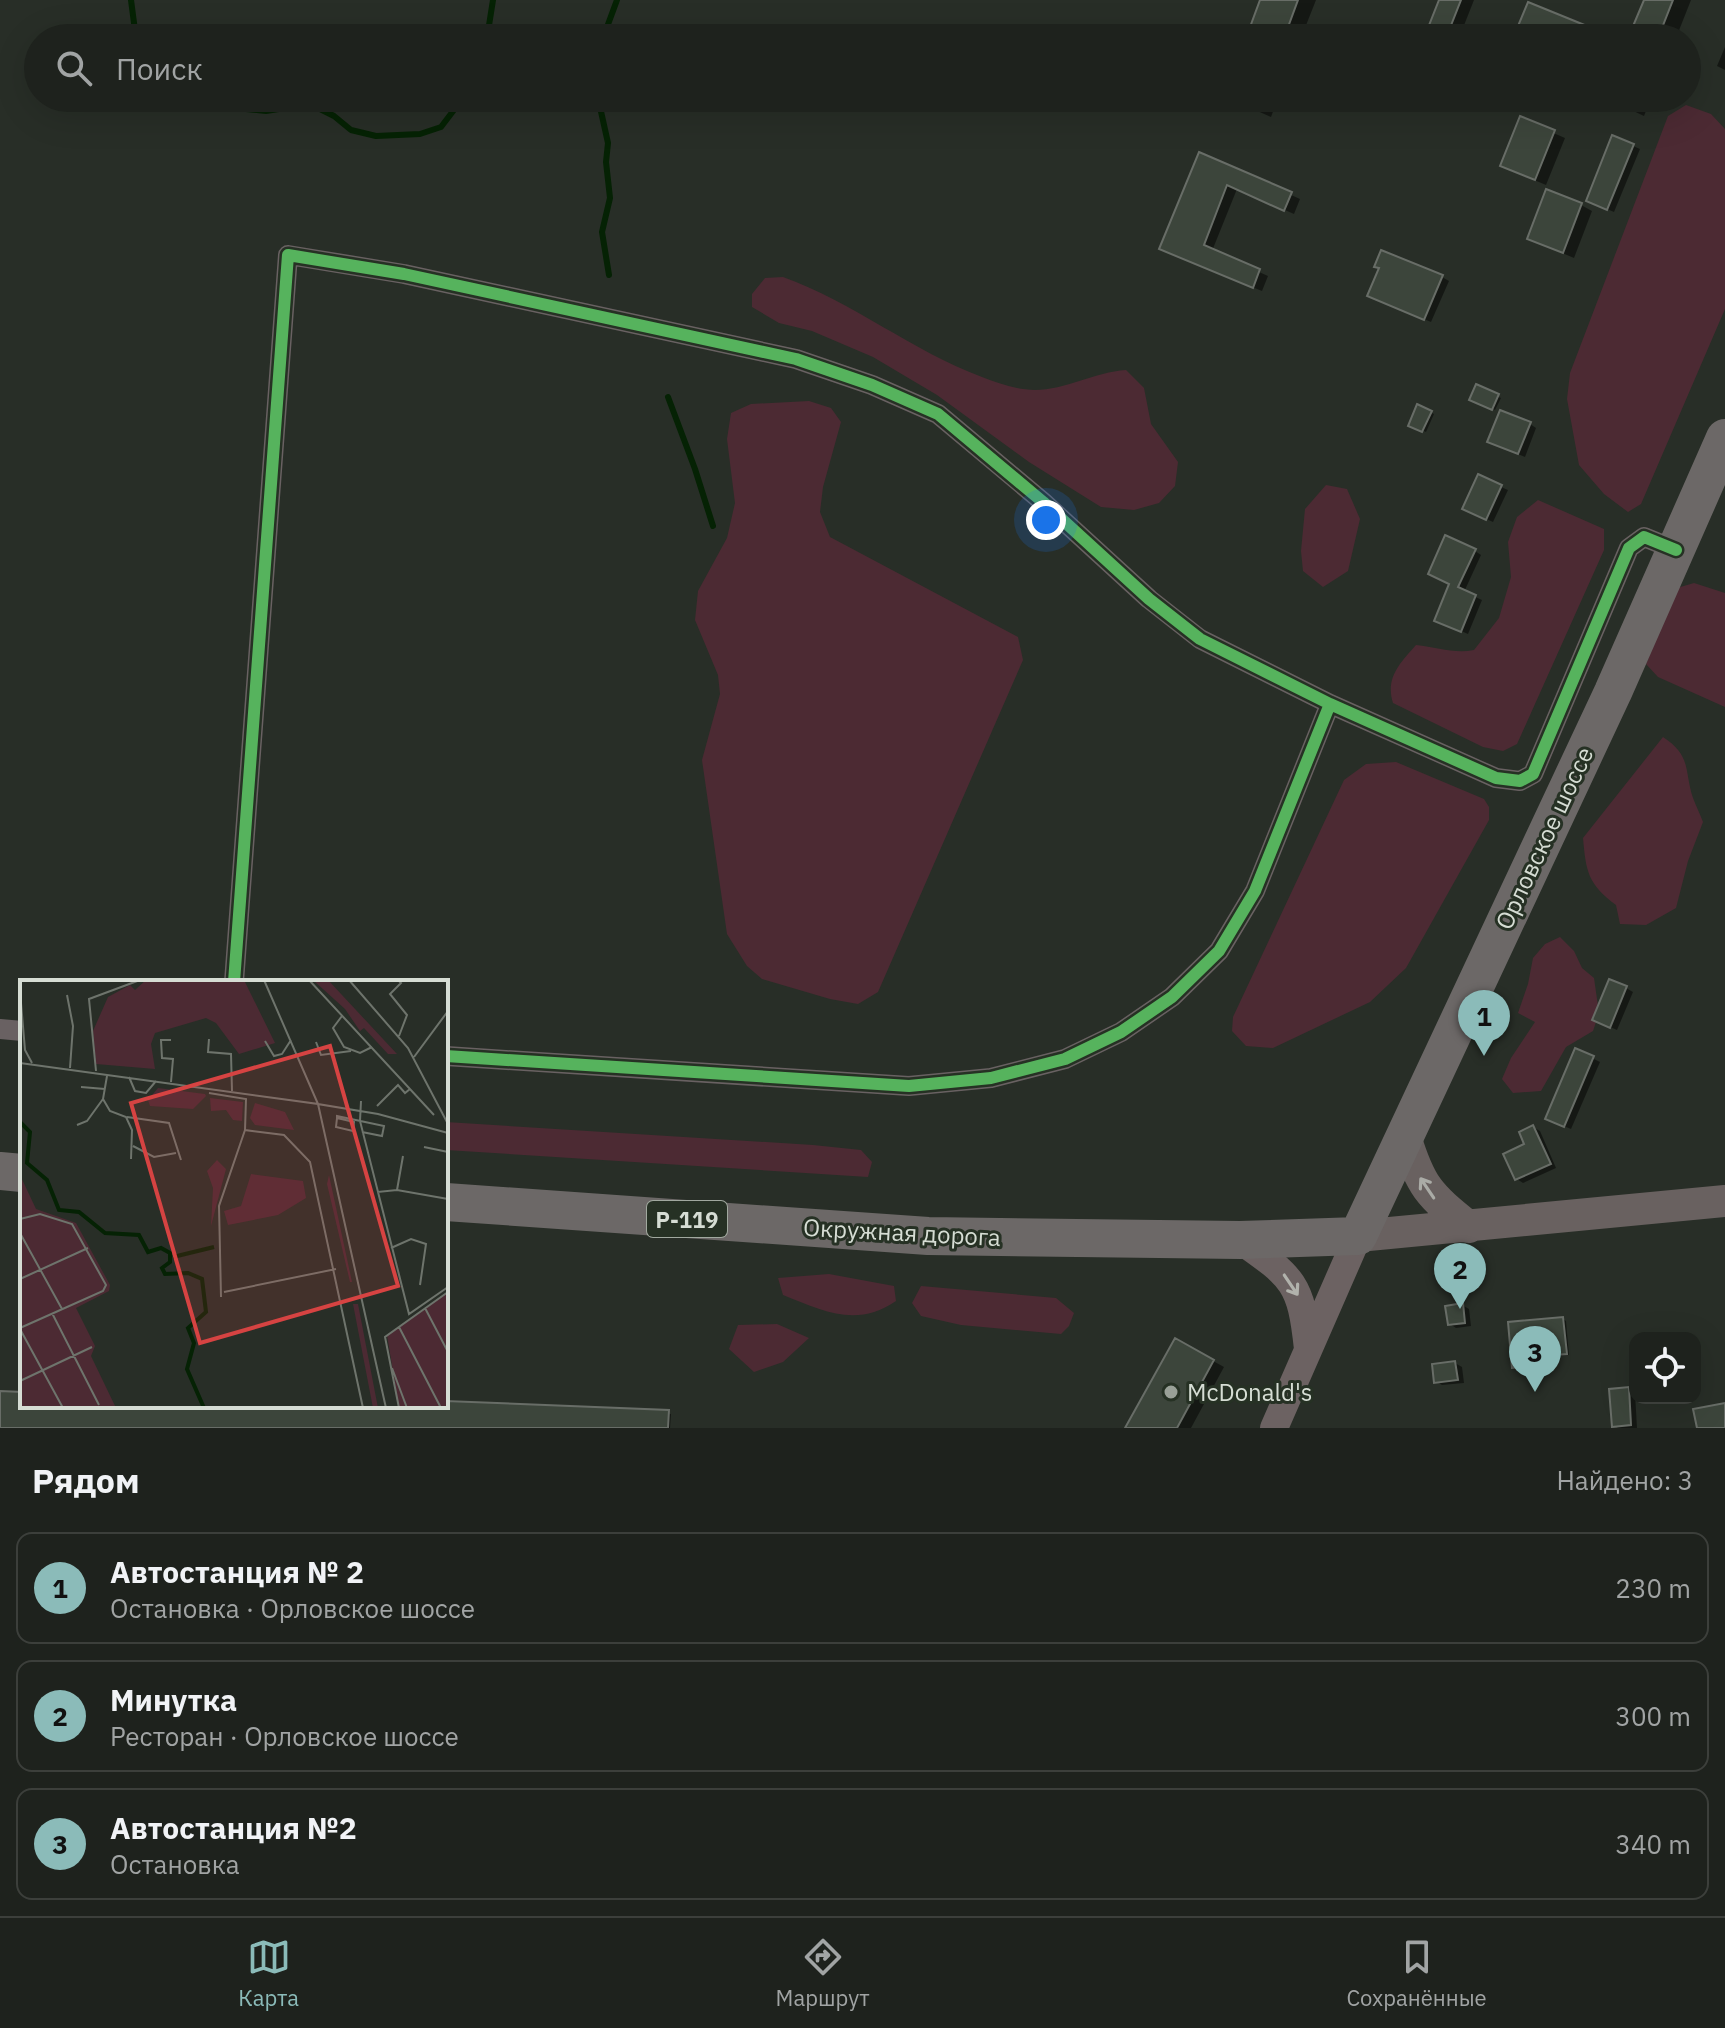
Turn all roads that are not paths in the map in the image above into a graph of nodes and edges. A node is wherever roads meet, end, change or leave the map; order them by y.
1 (1725, 438) edge
2 (1676, 550) junction
3 (1330, 704) junction
4 (234, 980) edge
5 (0, 1029) edge
6 (20, 1031) edge
7 (448, 1056) edge
8 (1405, 1136) junction
9 (0, 1171) edge
10 (20, 1173) edge
11 (1725, 1201) edge
12 (448, 1202) edge
13 (1469, 1227) junction
14 (1358, 1236) junction
15 (1240, 1240) junction
16 (1308, 1350) junction
17 (1274, 1428) edge

1 - 2 highway, Орловское шоссе
2 - 3 street
2 - 8 highway, Орловское шоссе
3 - 4 street
3 - 7 street
5 - 6 street
13 -> 8 main road
8 - 14 highway, Орловское шоссе
9 - 10 highway
11 - 13 main road
12 - 15 highway, Окружная дорога / Р-119
13 - 14 main road
14 - 15 highway, Окружная дорога / Р-119
14 - 16 main road
15 -> 16 main road
16 - 17 main road

